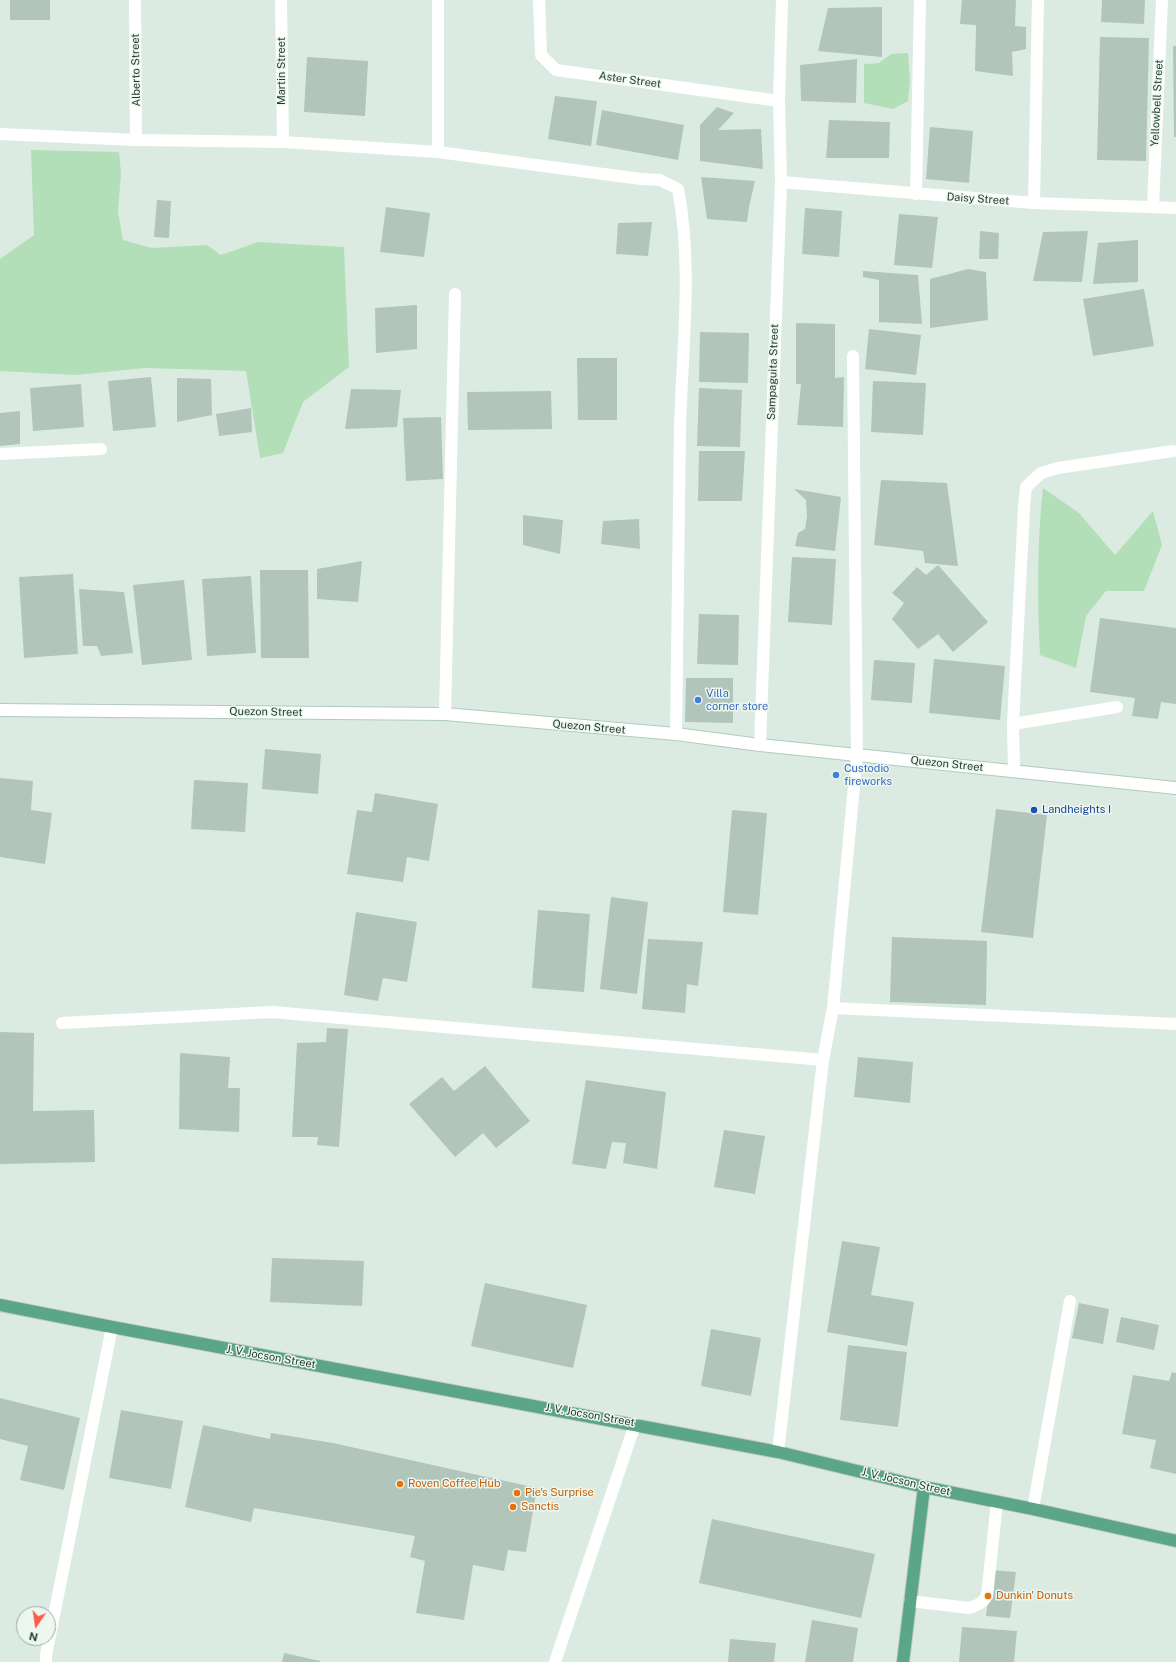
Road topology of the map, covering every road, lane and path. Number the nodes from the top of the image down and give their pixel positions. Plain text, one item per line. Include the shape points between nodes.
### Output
1 (135, 0) edge
2 (281, 0) edge
3 (438, 0) edge
4 (539, 0) edge
5 (782, 0) edge
6 (920, 0) edge
7 (1038, 0) edge
8 (1162, 0) edge
9 (779, 101) junction
10 (0, 134) edge
11 (136, 140) junction
12 (282, 142) junction
13 (438, 152) junction
14 (781, 182) junction
15 (916, 194) junction
16 (1034, 203) junction
17 (1153, 207) junction
18 (1176, 208) edge
19 (455, 294) dead end
20 (853, 356) dead end
21 (101, 448) dead end
22 (1173, 451) dead end
23 (0, 454) edge
24 (1117, 707) dead end
25 (0, 710) edge
26 (445, 714) junction
27 (1013, 724) junction
28 (676, 734) junction
29 (760, 745) junction
30 (857, 755) junction
31 (1014, 771) junction
32 (1176, 788) edge
33 (833, 1008) junction
34 (62, 1023) dead end
35 (1176, 1024) edge
36 (824, 1060) junction
37 (1070, 1301) dead end
38 (0, 1305) edge
39 (112, 1327) junction
40 (635, 1424) junction
41 (778, 1452) junction
42 (924, 1487) junction
43 (997, 1502) junction
44 (1033, 1509) junction
45 (1176, 1541) edge
46 (910, 1601) junction
47 (46, 1662) edge
48 (555, 1662) edge
49 (903, 1662) edge

1 - 11 street, Alberto Street
2 - 12 street, Martin Street
3 - 13 street
4 - 9 street, Aster Street via 541,55 556,70
5 - 9 street, Sampaguita Street
6 - 15 street
7 - 16 street
8 - 17 street, Yellowbell Street
9 - 14 street, Sampaguita Street
10 - 11 street
11 - 12 street
12 - 13 street
13 - 28 street via 660,180 678,189 686,252 680,429
14 - 15 street, Daisy Street
14 - 29 street, Sampaguita Street
15 - 16 street, Daisy Street
16 - 17 street, Daisy Street
17 - 18 street, Daisy Street
19 - 26 street
20 - 30 street
21 - 23 street
22 - 27 street via 1058,468 1041,473 1026,487
24 - 27 street
25 - 26 street, Quezon Street
26 - 28 street, Quezon Street
27 - 31 street
28 - 29 street, Quezon Street
29 - 30 street, Quezon Street
30 - 31 street, Quezon Street
30 - 33 street
31 - 32 street, Quezon Street
33 - 35 street
33 - 36 street
34 - 36 street via 272,1012
36 - 41 street
37 - 44 street
38 - 39 main road, J. V. Jocson Street
39 - 40 main road, J. V. Jocson Street
39 - 47 street
40 - 41 main road, J. V. Jocson Street
40 - 48 street
41 - 42 main road, J. V. Jocson Street
42 - 43 main road, J. V. Jocson Street
42 - 46 main road
43 - 44 main road, J. V. Jocson Street
43 - 46 street via 987,1596 984,1602 969,1608
44 - 45 main road, J. V. Jocson Street
46 - 49 main road

